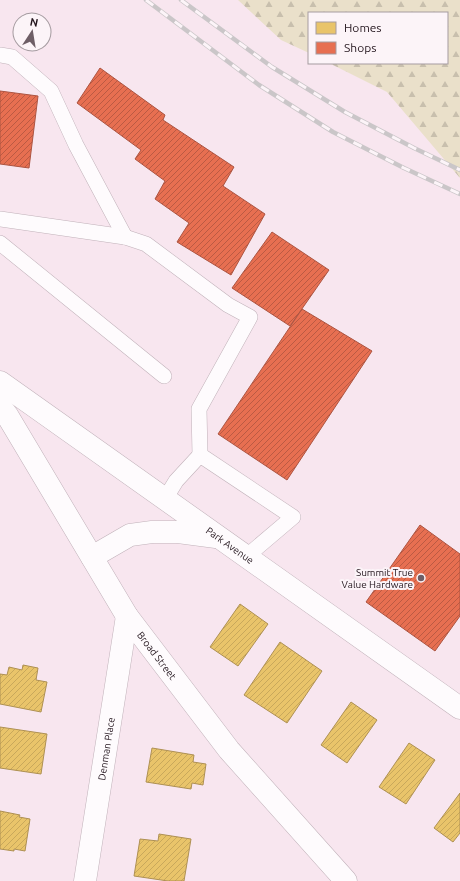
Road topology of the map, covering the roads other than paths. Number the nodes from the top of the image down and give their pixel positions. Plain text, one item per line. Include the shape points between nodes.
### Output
1 (0, 55) edge
2 (0, 219) edge
3 (125, 237) junction
4 (0, 244) edge
5 (164, 376) dead end
6 (0, 382) edge
7 (0, 406) edge
8 (200, 455) junction
9 (165, 499) junction
10 (220, 538) junction
11 (247, 556) junction
12 (92, 557) junction
13 (127, 616) junction
14 (460, 708) edge
15 (85, 881) edge
16 (346, 881) edge

1 - 3 lane via 12,57 51,92
2 - 3 lane
3 - 8 lane via 146,244 228,305 250,317 199,408
4 - 5 lane
6 - 9 street, Park Avenue
7 - 12 street, Broad Street
8 - 9 lane via 176,481
8 - 11 lane via 293,517
9 - 10 street, Park Avenue
10 - 11 street, Park Avenue
10 - 12 street via 178,532 130,535
11 - 14 street, Park Avenue
12 - 13 street, Broad Street
13 - 15 street, Denman Place
13 - 16 street, Broad Street via 230,750

